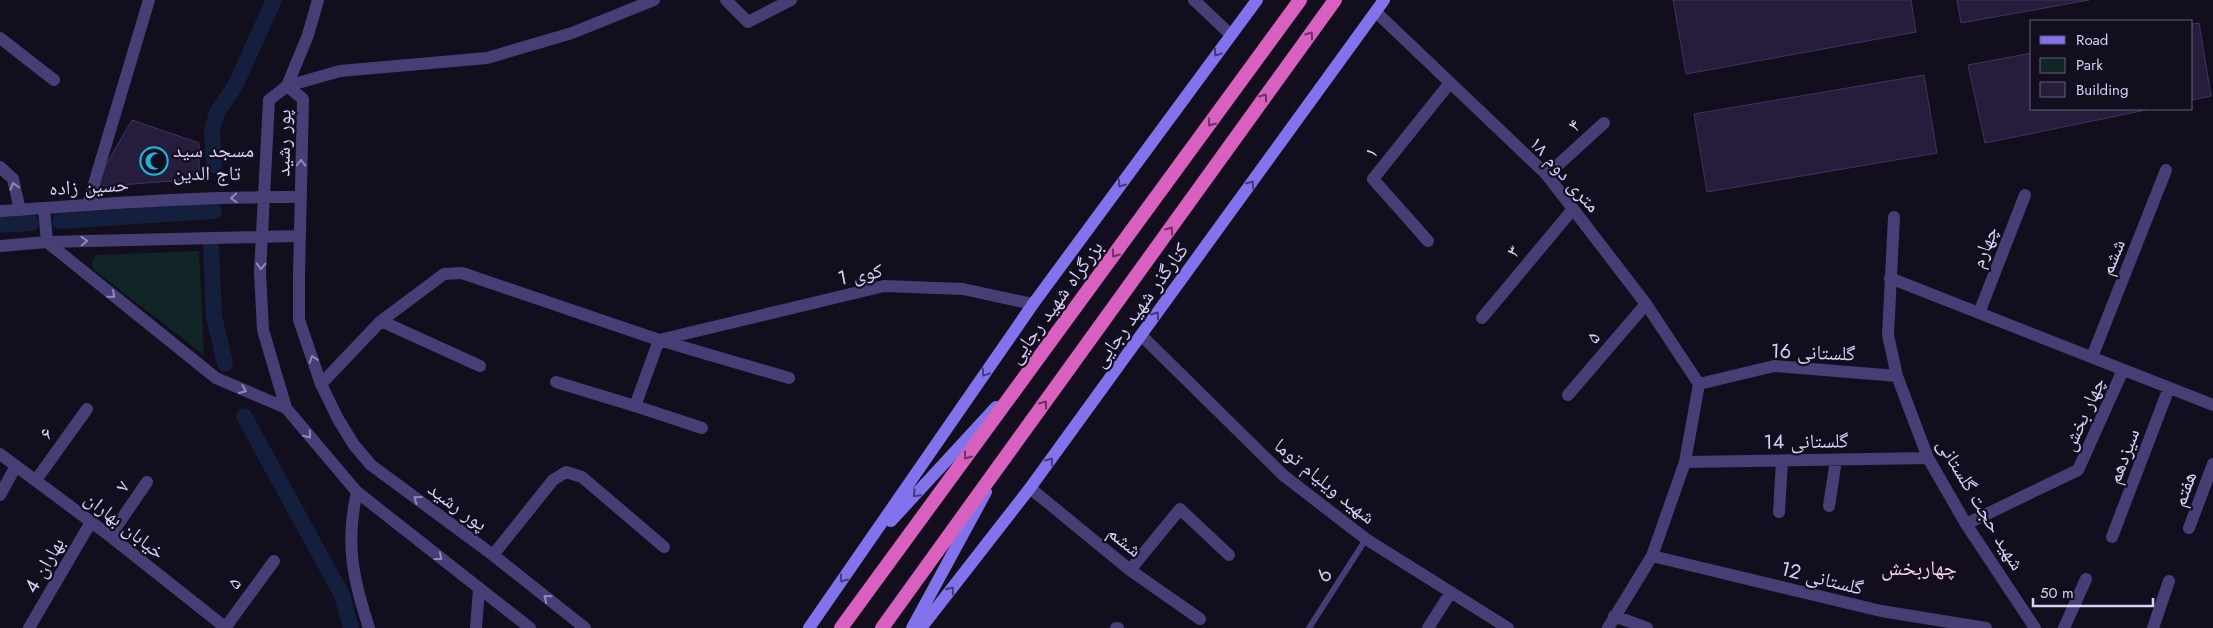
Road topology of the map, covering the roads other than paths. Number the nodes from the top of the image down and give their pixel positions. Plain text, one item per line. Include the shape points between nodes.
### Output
1 (149, 0) edge
2 (318, 0) edge
3 (654, 0) edge
4 (726, 0) edge
5 (791, 0) edge
6 (1194, 0) edge
7 (1256, 0) edge
8 (1300, 0) edge
9 (1335, 0) edge
10 (1384, 0) edge
11 (1376, 12) junction
12 (1231, 35) junction
13 (0, 38) edge
14 (54, 80) dead end
15 (1449, 84) junction
16 (287, 86) junction
17 (1604, 123) dead end
18 (0, 168) edge
19 (2166, 170) dead end
20 (1547, 175) junction
21 (2025, 195) dead end
22 (263, 197) junction
23 (301, 197) junction
24 (88, 204) junction
25 (44, 208) junction
26 (1573, 209) junction
27 (20, 210) junction
28 (0, 211) edge
29 (1894, 217) dead end
30 (262, 236) junction
31 (300, 236) junction
32 (1428, 241) dead end
33 (47, 242) junction
34 (0, 246) edge
35 (1890, 278) junction
36 (1033, 304) junction
37 (1646, 304) junction
38 (1979, 313) junction
39 (1482, 318) dead end
40 (381, 322) junction
41 (1141, 335) junction
42 (659, 340) junction
43 (2092, 358) junction
44 (480, 366) dead end
45 (1032, 368) junction
46 (2123, 370) junction
47 (1897, 376) junction
48 (789, 378) dead end
49 (556, 382) dead end
50 (322, 384) junction
51 (1699, 384) junction
52 (2169, 388) junction
53 (1568, 394) dead end
54 (2213, 405) edge
55 (635, 406) junction
56 (286, 408) junction
57 (87, 409) dead end
58 (702, 428) dead end
59 (0, 454) edge
60 (1928, 458) junction
61 (1782, 460) junction
62 (1836, 460) junction
63 (1685, 462) junction
64 (2213, 464) edge
65 (16, 466) junction
66 (998, 469) junction
67 (36, 480) junction
68 (147, 482) dead end
69 (1030, 488) junction
70 (356, 492) junction
71 (0, 495) edge
72 (1829, 506) dead end
73 (1779, 512) dead end
74 (91, 522) junction
75 (1966, 524) junction
76 (2189, 528) dead end
77 (110, 536) junction
78 (2112, 537) dead end
79 (1366, 539) junction
80 (664, 547) dead end
81 (862, 553) junction
82 (493, 555) junction
83 (1229, 555) dead end
84 (1652, 556) junction
85 (274, 561) dead end
86 (1130, 570) junction
87 (2086, 579) dead end
88 (2170, 580) dead end
89 (479, 589) junction
90 (1451, 592) junction
91 (1614, 616) junction
92 (1200, 619) dead end
93 (29, 628) edge
94 (225, 628) edge
95 (369, 628) edge
96 (476, 628) edge
97 (530, 628) edge
98 (585, 628) edge
99 (809, 628) edge
100 (841, 628) edge
101 (882, 628) edge
102 (912, 628) edge
103 (921, 628) edge
104 (1309, 628) edge
105 (1428, 628) edge
106 (1508, 628) edge
107 (1608, 628) edge
108 (1647, 628) edge
109 (1986, 628) edge
110 (2035, 628) edge
111 (2064, 628) edge
112 (2153, 628) edge

1 - 24 street
2 - 16 street
3 - 16 street via 572,33 487,58 340,72
4 - 5 street via 748,22
6 - 12 street
7 - 12 main road
8 -> 45 highway, بزرگراه شهید رجایی
66 -> 9 highway
10 - 11 main road, کنارگذر شهید رجایی
11 - 15 street, ۱۸ متری دوم
41 -> 11 main road, کنارگذر شهید رجایی
12 -> 36 main road
13 - 14 street
15 - 20 street, ۱۸ متری دوم
15 - 32 street, ۱ via 1374,179
16 - 22 street, پور رشید via 269,100
23 -> 16 street, پور رشید via 303,99
17 - 20 street, ۴
27 -> 18 street via 13,179
19 - 43 street, ششم
20 - 26 street, ۱۸ متری دوم
21 - 38 street, چهارم
22 - 23 street, حسین زاده
22 -> 24 street, حسین زاده
22 - 30 street, پور رشید
23 - 31 street, پور رشید
24 - 25 street, حسین زاده
25 - 27 street, حسین زاده
25 - 33 street
26 - 37 street, ۱۸ متری دوم
26 - 39 street, ۳
27 - 28 street, حسین زاده
29 - 35 street, شهید حجت گلستانی
30 - 31 street
33 -> 30 street
30 -> 56 street, پور رشید via 263,330
50 -> 31 street, پور رشید via 300,320
33 - 34 street
33 -> 56 street via 216,378
35 - 38 street
35 - 47 street, شهید حجت گلستانی via 1888,335
36 - 42 street, کوی 1 via 962,289 884,286
36 -> 81 main road
37 - 51 street, ۱۸ متری دوم
37 - 53 street, ۵
38 - 43 street
40 - 42 street via 444,274 462,273
40 - 44 street
40 - 50 street
69 -> 41 main road, کنارگذر شهید رجایی
41 - 79 street, شهید ویلیام توما via 1283,475
42 - 48 street
42 - 55 street
43 - 46 street
45 -> 81 main road
45 -> 100 highway, بزرگراه شهید رجایی
46 - 52 street
46 - 75 street, چهار بخش via 2078,470
47 - 51 street, گلستانی 16 via 1774,366
47 - 60 street, شهید حجت گلستانی
49 - 55 street
82 -> 50 street, پور رشید via 371,465 338,419
51 - 63 street
52 - 54 street
52 - 78 street, سیزدهم
55 - 58 street
56 -> 70 street, پور رشید
57 - 67 street, ۶
59 - 65 street, خیابان بهاران
60 - 62 street, گلستانی 14
60 - 75 street, شهید حجت گلستانی
61 - 62 street, گلستانی 14
61 - 63 street, گلستانی 14
61 - 73 street
62 - 72 street
63 - 84 street
64 - 76 street, هفتم
65 - 67 street, خیابان بهاران
65 - 71 street
66 - 101 highway
66 - 102 main road
67 - 74 street, خیابان بهاران
68 - 77 street, ۷
69 - 86 street, ششم
103 -> 69 main road, کنارگذر شهید رجایی
70 -> 89 street, پور رشید
70 - 95 street via 350,541 355,586
74 - 77 street, خیابان بهاران
74 - 93 street, بهاران 4
75 - 110 street, شهید حجت گلستانی
77 - 94 street, خیابان بهاران
79 - 90 street, شهید ویلیام توما
79 - 104 lane, 6
80 - 82 street via 582,477 566,472 553,480
81 -> 99 main road
98 -> 82 street, پور رشید
83 - 86 street via 1180,509
84 - 91 street
84 - 109 street, گلستانی 12 via 1881,611
85 - 94 street, ۵
86 - 92 street, ششم
87 - 111 street
88 - 112 street
89 - 96 street
89 - 97 street, پور رشید
90 - 105 street
90 - 106 street, شهید ویلیام توما
91 - 107 street
91 - 108 street

